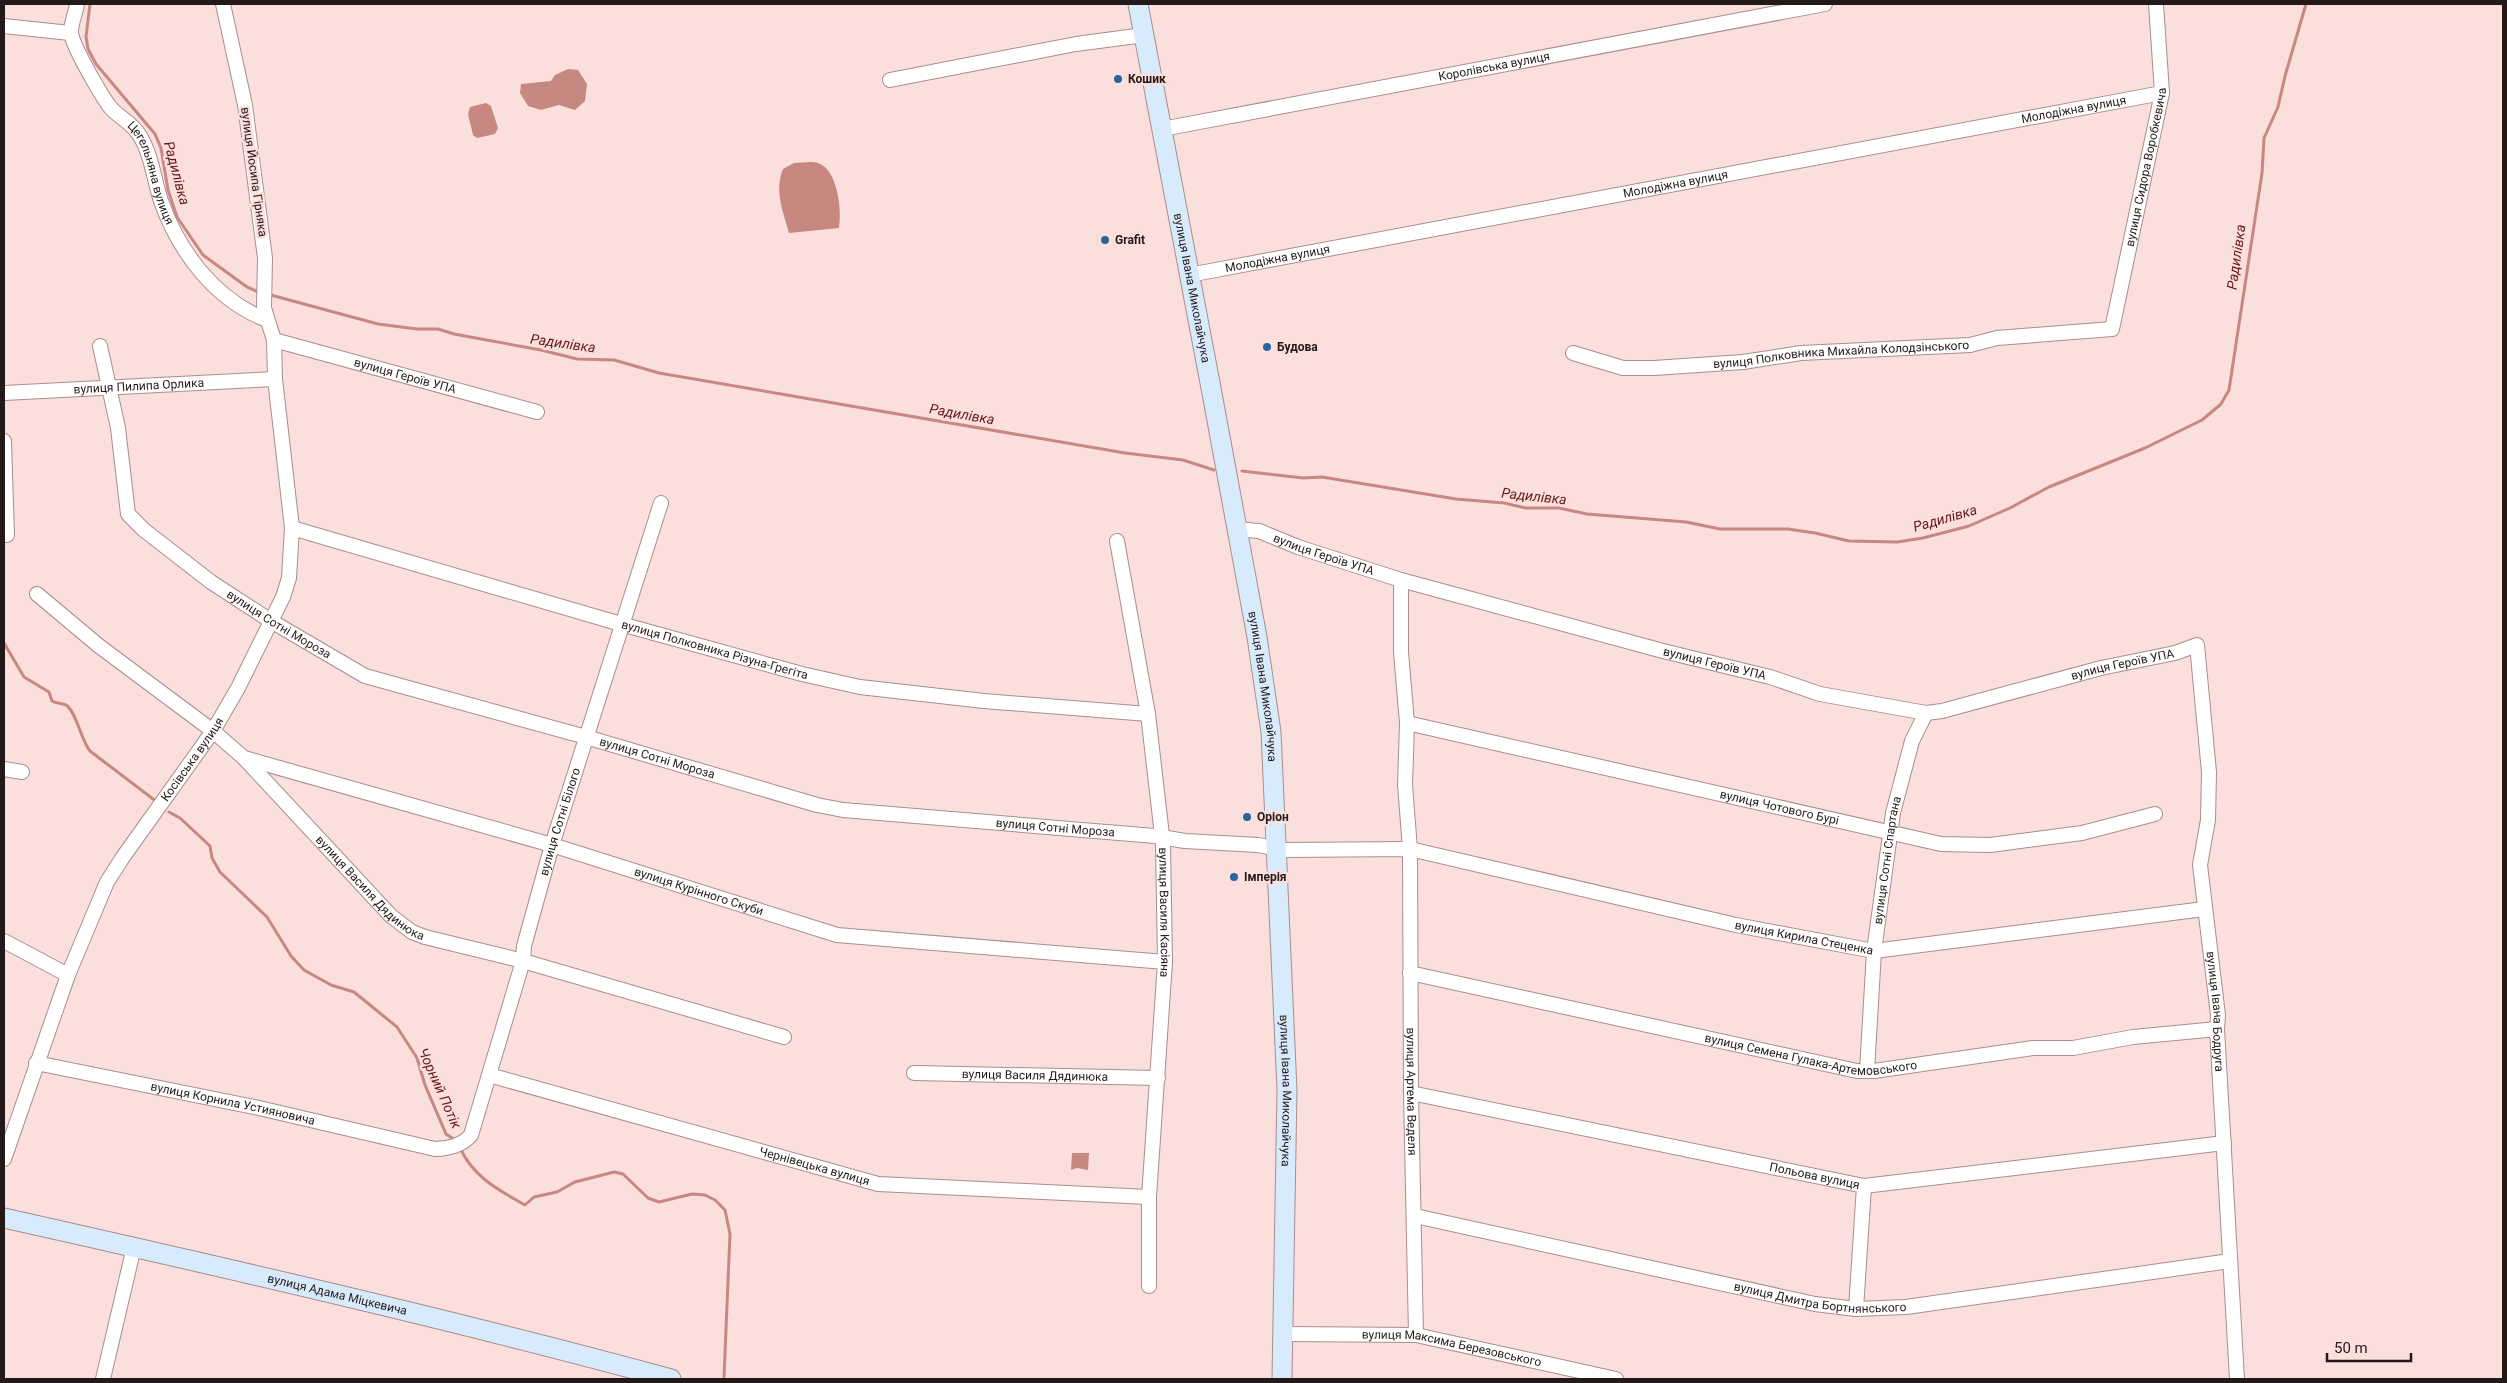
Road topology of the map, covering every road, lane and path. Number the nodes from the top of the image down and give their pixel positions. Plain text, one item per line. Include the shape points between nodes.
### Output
1 (77, 4) edge
2 (223, 4) edge
3 (1138, 4) edge
4 (1825, 4) edge
5 (2156, 4) edge
6 (4, 26) edge
7 (70, 33) junction
8 (1144, 35) junction
9 (890, 80) dead end
10 (2162, 93) junction
11 (1162, 129) junction
12 (1189, 275) junction
13 (267, 320) junction
14 (2112, 329) joint
15 (274, 340) junction
16 (100, 346) dead end
17 (1573, 353) dead end
18 (275, 379) junction
19 (110, 388) junction
20 (4, 393) edge
21 (536, 412) dead end
22 (4, 441) edge
23 (661, 503) dead end
24 (292, 528) junction
25 (1236, 529) junction
26 (7, 535) dead end
27 (1117, 541) dead end
28 (1401, 580) junction
29 (37, 594) dead end
30 (271, 621) junction
31 (621, 624) junction
32 (2197, 645) joint
33 (1926, 713) junction
34 (1148, 714) junction
35 (1407, 723) junction
36 (213, 731) junction
37 (586, 737) junction
38 (244, 758) junction
39 (4, 768) edge
40 (22, 772) dead end
41 (2155, 814) dead end
42 (1892, 834) junction
43 (1163, 837) junction
44 (552, 845) junction
45 (1278, 849) junction
46 (1410, 849) junction
47 (2204, 909) junction
48 (4, 941) edge
49 (1874, 951) junction
50 (523, 961) junction
51 (1165, 962) junction
52 (1410, 973) junction
53 (68, 975) junction
54 (2217, 1029) junction
55 (784, 1037) dead end
56 (36, 1063) junction
57 (1867, 1071) junction
58 (914, 1073) dead end
59 (489, 1075) junction
60 (1158, 1078) junction
61 (1411, 1093) junction
62 (2224, 1143) junction
63 (459, 1144) joint
64 (4, 1159) edge
65 (1864, 1186) junction
66 (1149, 1197) junction
67 (1415, 1216) junction
68 (4, 1218) edge
69 (134, 1247) junction
70 (2230, 1261) junction
71 (1148, 1286) dead end
72 (1856, 1309) junction
73 (1284, 1334) junction
74 (1416, 1336) junction
75 (103, 1379) edge
76 (671, 1379) edge
77 (1282, 1379) edge
78 (1616, 1379) edge
79 (2237, 1379) edge

1 - 7 street
2 - 13 street, вулиця Йосипа Гірняка via 249,132 265,258
3 - 8 street, вулиця Івана Миколайчука
4 - 11 street, Королівська вулиця
5 - 10 street, вулиця Сидора Воробкевича
6 - 7 street
7 - 13 street, Цегельняна вулиця via 111,109 130,122 141,137 172,229 187,255 203,275 233,301
8 - 9 street via 1076,44
8 - 11 street, вулиця Івана Миколайчука
10 - 12 street, Молодіжна вулиця
10 - 14 street, вулиця Сидора Воробкевича
11 - 12 street, вулиця Івана Миколайчука
12 - 25 street, вулиця Івана Миколайчука
13 - 15 street, вулиця Йосипа Гірняка
14 - 17 street, вулиця Полковника Михайла Колодзінського via 1996,338 1970,344 1801,353 1743,362 1654,368 1623,368
15 - 18 street, Косівська вулиця
15 - 21 street, вулиця Героїв УПА
16 - 19 street, вулиця Сотні Мороза
18 - 19 street, вулиця Пилипа Орлика
18 - 24 street, Косівська вулиця
19 - 20 street, вулиця Пилипа Орлика
19 - 30 street, вулиця Сотні Мороза via 128,514 204,576
22 - 26 street
23 - 31 street, вулиця Сотні Білого
24 - 30 street, Косівська вулиця via 292,562 287,588
24 - 31 street, вулиця Полковника Різуна-Грегіта
25 - 28 street, вулиця Героїв УПА via 1259,532
25 - 45 street, вулиця Івана Миколайчука via 1271,732
27 - 34 street, вулиця Василя Касіяна
28 - 33 street, вулиця Героїв УПА via 1770,677 1820,694
28 - 35 street, вулиця Артема Веделя via 1400,652
29 - 36 street, вулиця Василя Дядинюка via 99,646
30 - 36 street, Косівська вулиця
30 - 37 street, вулиця Сотні Мороза via 365,676
31 - 34 street, вулиця Полковника Різуна-Грегіта via 860,687
31 - 37 street, вулиця Сотні Білого
32 - 33 street, вулиця Героїв УПА via 1942,712
32 - 47 street, вулиця Івана Бодруга via 2209,772 2208,820 2200,859
33 - 42 street, вулиця Сотні Спартана via 1907,757 1893,813
34 - 43 street, вулиця Василя Касіяна
35 - 42 street, вулиця Чотового Бурі
35 - 46 street, вулиця Артема Веделя via 1405,784
36 - 38 street, вулиця Василя Дядинюка
36 - 53 street, Косівська вулиця via 114,871
37 - 43 street, вулиця Сотні Мороза via 830,808
37 - 44 street, вулиця Сотні Білого
38 - 44 street, вулиця Курінного Скуби
38 - 50 street, вулиця Василя Дядинюка via 398,923 424,937
39 - 40 street
41 - 42 street, вулиця Чотового Бурі via 2082,833 1990,845 1941,844
42 - 49 street, вулиця Сотні Спартана
43 - 45 street, вулиця Сотні Мороза
43 - 51 street, вулиця Василя Касіяна
44 - 50 street, вулиця Сотні Білого via 524,946
44 - 51 street, вулиця Курінного Скуби via 837,935
45 - 46 street, вулиця Сотні Мороза
45 - 73 street, вулиця Івана Миколайчука via 1287,1090
46 - 49 street, вулиця Кирила Стеценка via 1736,925
46 - 52 street, вулиця Артема Веделя
47 - 49 street, вулиця Кирила Стеценка
47 - 54 street, вулиця Івана Бодруга via 2217,1005
48 - 53 street
49 - 57 street, вулиця Сотні Спартана
50 - 55 street, вулиця Василя Дядинюка
50 - 59 street, вулиця Сотні Білого
51 - 60 street, вулиця Василя Касіяна
52 - 57 street, вулиця Семена Гулака-Артемовського via 1840,1068
52 - 61 street, вулиця Артема Веделя
53 - 56 street, Косівська вулиця
54 - 57 street, вулиця Семена Гулака-Артемовського via 2133,1037 2073,1048 2033,1048
54 - 62 street, вулиця Івана Бодруга
56 - 63 street, вулиця Корнила Устияновича via 259,1108 431,1148 442,1149
56 - 64 street, Косівська вулиця
58 - 60 street, вулиця Василя Дядинюка
59 - 63 street, вулиця Сотні Білого via 471,1135
59 - 66 street, Чернівецька вулиця via 878,1184
60 - 66 street, вулиця Василя Касіяна
61 - 65 street, Польова вулиця
61 - 67 street, вулиця Артема Веделя
62 - 65 street, Польова вулиця
62 - 70 street, вулиця Івана Бодруга
65 - 72 street
66 - 71 street, вулиця Василя Касіяна
67 - 72 street, вулиця Дмитра Бортнянського via 1815,1304
67 - 74 street, вулиця Артема Веделя
68 - 69 street, вулиця Адама Міцкевича
69 - 75 street
69 - 76 street, вулиця Адама Міцкевича via 547,1345
70 - 72 street, вулиця Дмитра Бортнянського via 1906,1307
70 - 79 street, вулиця Івана Бодруга
73 - 74 street, вулиця Максима Березовського
73 - 77 street, вулиця Івана Миколайчука
74 - 78 street, вулиця Максима Березовського

